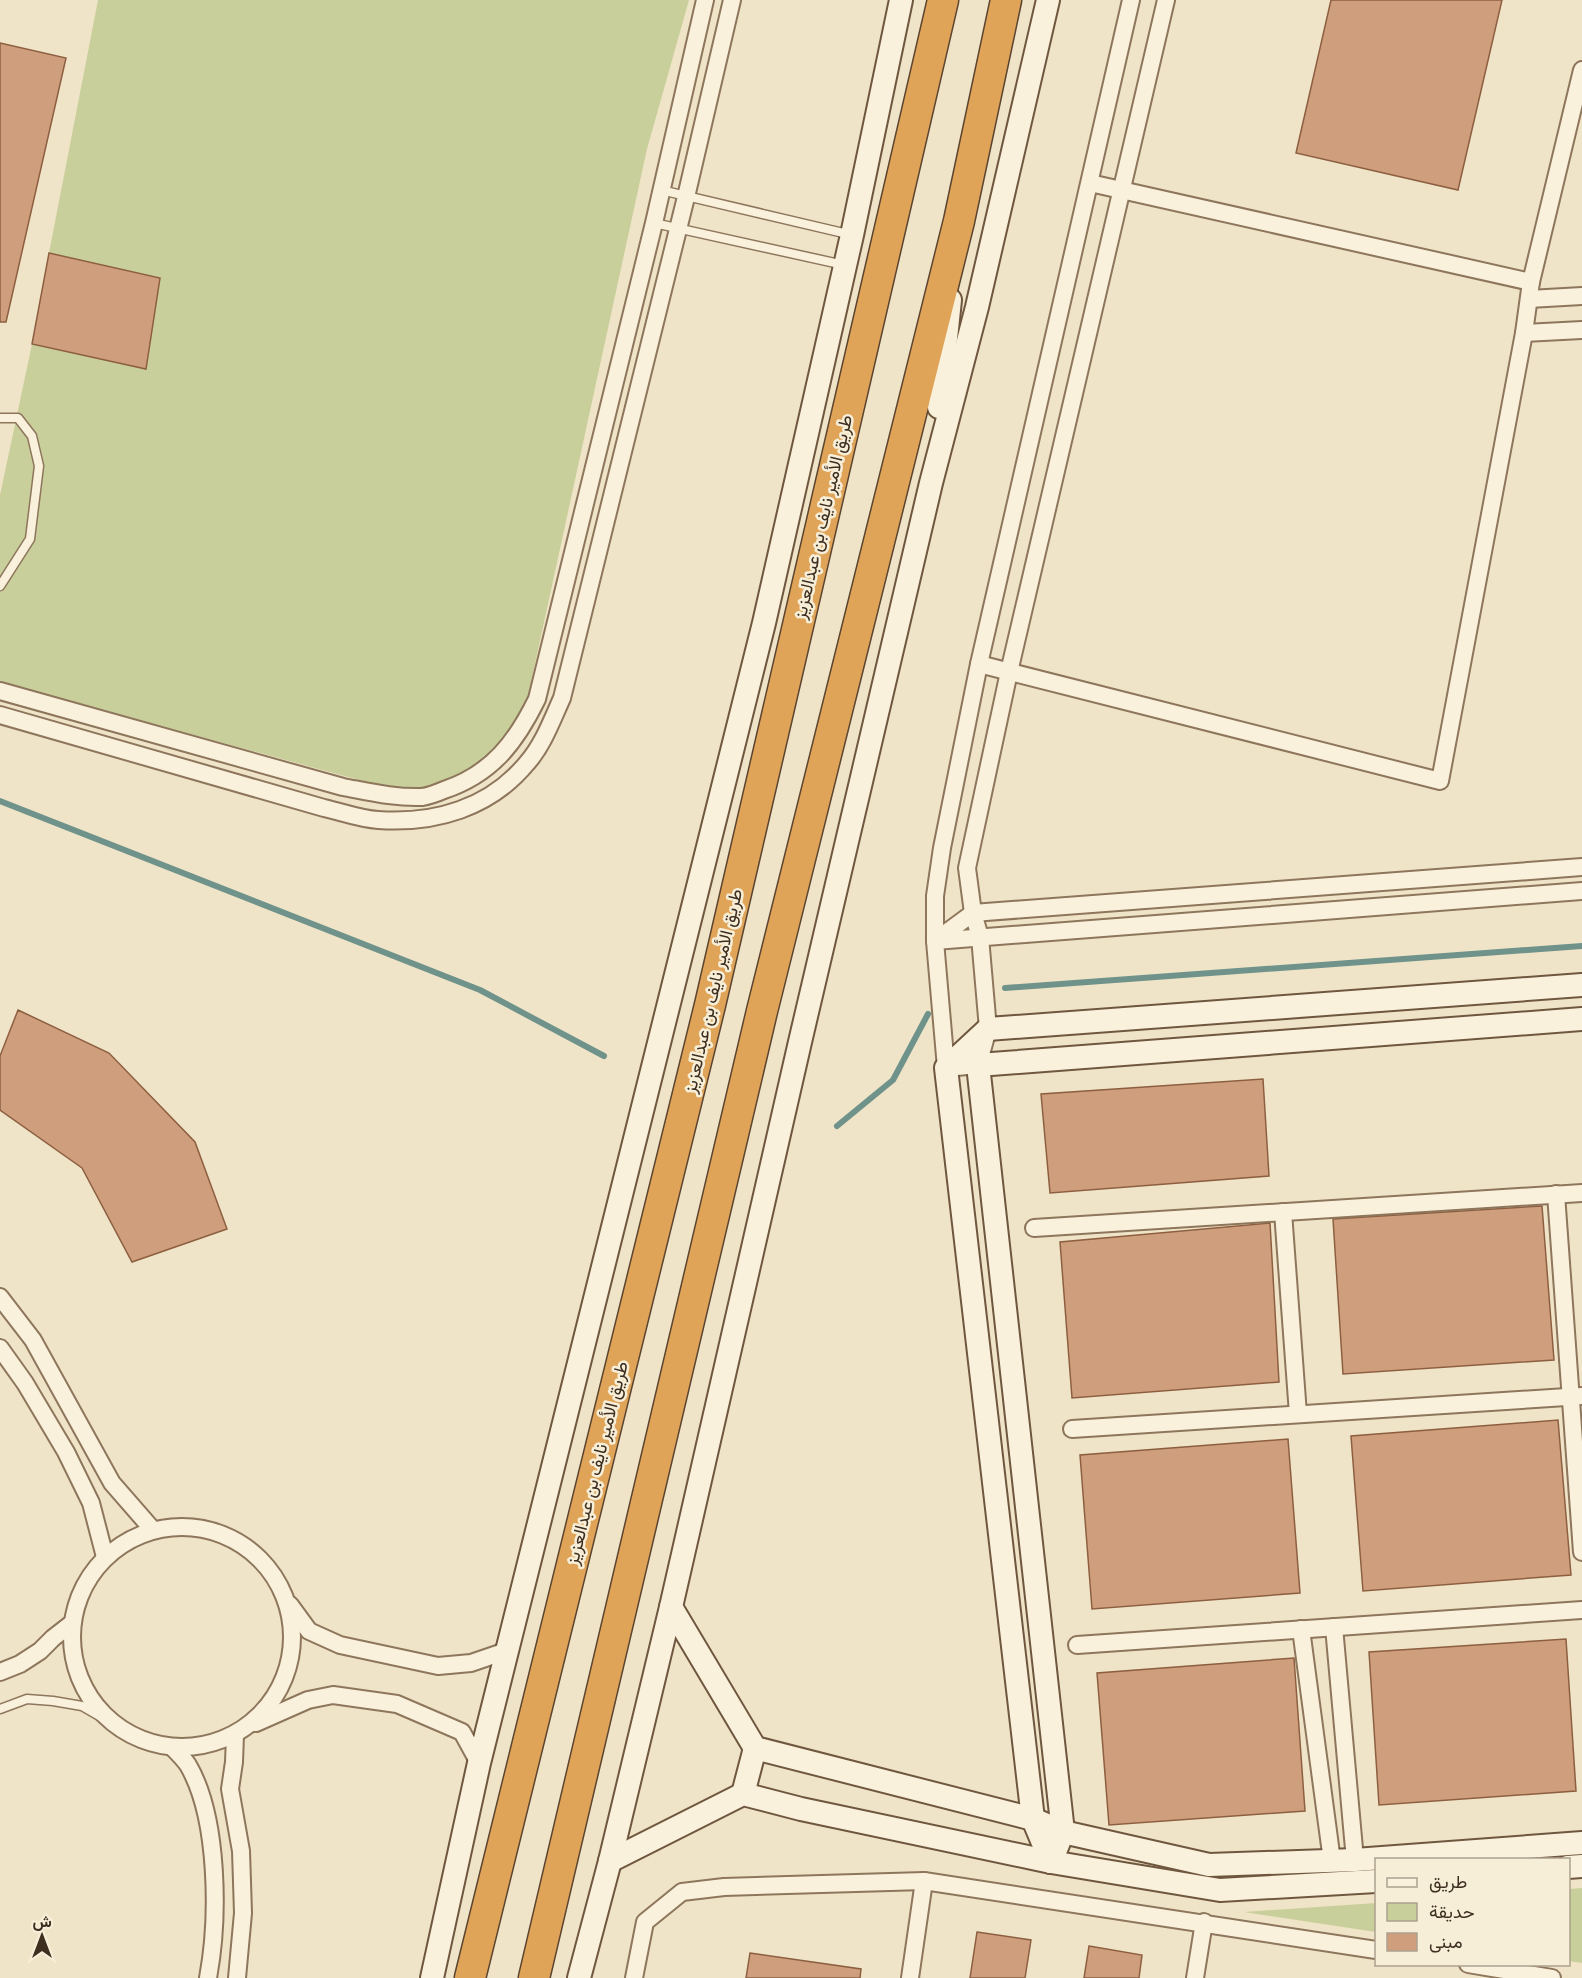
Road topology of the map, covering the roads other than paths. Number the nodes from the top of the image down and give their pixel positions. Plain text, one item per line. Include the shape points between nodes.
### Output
1 (705, 0) edge
2 (732, 0) edge
3 (901, 0) edge
4 (943, 0) edge
5 (1006, 0) edge
6 (1048, 0) edge
7 (1131, 0) edge
8 (1166, 0) edge
9 (1582, 70) edge
10 (1090, 183) junction
11 (1122, 189) junction
12 (661, 190) junction
13 (686, 197) junction
14 (959, 221) junction
15 (654, 223) junction
16 (678, 228) junction
17 (852, 235) junction
18 (845, 265) junction
19 (1531, 282) junction
20 (1582, 296) edge
21 (1529, 299) junction
22 (1582, 330) edge
23 (1524, 333) junction
24 (0, 418) edge
25 (931, 483) junction
26 (0, 586) edge
27 (979, 664) junction
28 (1009, 672) junction
29 (0, 691) edge
30 (0, 715) edge
31 (1582, 867) edge
32 (1582, 891) edge
33 (973, 913) junction
34 (980, 937) junction
35 (935, 941) junction
36 (1582, 985) edge
37 (1582, 1019) edge
38 (988, 1029) junction
39 (978, 1065) junction
40 (946, 1068) junction
41 (1582, 1193) edge
42 (1556, 1194) junction
43 (1283, 1212) junction
44 (1034, 1228) dead end
45 (0, 1297) edge
46 (0, 1348) edge
47 (1577, 1397) edge
48 (1298, 1414) junction
49 (1072, 1429) dead end
50 (153, 1530) junction
51 (1582, 1552) edge
52 (105, 1557) junction
53 (288, 1603) junction
54 (671, 1607) junction
55 (1582, 1610) edge
56 (71, 1624) junction
57 (1334, 1627) junction
58 (1301, 1629) junction
59 (1077, 1645) dead end
60 (509, 1650) junction
61 (0, 1672) edge
62 (0, 1709) edge
63 (115, 1725) junction
64 (249, 1725) junction
65 (235, 1735) junction
66 (173, 1748) junction
67 (755, 1749) junction
68 (479, 1763) junction
69 (743, 1794) junction
70 (1033, 1819) junction
71 (1064, 1832) junction
72 (1582, 1843) edge
73 (1382, 1858) edge
74 (1375, 1859) edge
75 (1355, 1860) junction
76 (610, 1861) junction
77 (1332, 1861) junction
78 (1051, 1862) junction
79 (924, 1881) junction
80 (1375, 1881) edge
81 (1204, 1922) junction
82 (1375, 1950) edge
83 (1472, 1969) edge
84 (208, 1978) edge
85 (237, 1978) edge
86 (432, 1978) edge
87 (470, 1978) edge
88 (534, 1978) edge
89 (579, 1978) edge
90 (634, 1978) edge
91 (910, 1978) edge
92 (1195, 1978) edge
93 (1552, 1978) edge

1 - 12 street
2 - 13 street
3 - 17 main road
4 - 87 highway, طريق الأمير نايف بن عبدالعزيز via 710,1005
5 - 14 highway
6 - 25 main road
7 - 10 street
8 - 11 street
9 - 19 street
10 - 11 street
10 - 27 street
11 - 19 street
11 - 28 street
12 - 13 lane
12 - 15 street
13 - 16 street
13 - 17 lane
14 - 25 main road
14 - 88 highway via 762,1011
15 - 16 lane
15 - 29 street via 537,699 516,737 498,758 465,783 425,797 391,796 344,787
16 - 18 lane
16 - 30 street via 562,698 528,763 495,795 424,820 377,820
17 - 18 main road
18 - 60 main road via 764,623
19 - 21 street
20 - 21 street
21 - 23 street
22 - 23 street
23 - 28 street via 1440,781
24 - 26 lane via 18,418 32,436 39,466 30,539
25 - 54 main road
27 - 28 street
27 - 35 street via 942,848 935,896
28 - 33 street via 967,868
31 - 33 street
32 - 34 street
33 - 34 street
33 - 35 street
34 - 35 street
34 - 38 street
35 - 40 street
36 - 38 main road
37 - 39 main road
38 - 39 street
38 - 40 main road
39 - 40 street
39 - 71 main road
40 - 70 main road
41 - 42 street
42 - 43 street
42 - 47 street
43 - 44 street
43 - 48 street
45 - 50 street via 33,1340 112,1483
46 - 52 street via 71,1462 91,1503
47 - 48 street
47 - 51 street
48 - 49 street
50 - 52 street via 127,1540
50 - 53 street via 186,1526 219,1532 248,1547 271,1570
52 - 56 street via 82,1587
53 - 60 street via 309,1631 333,1641 438,1666 471,1663
53 - 64 street via 294,1634 289,1669 274,1700
54 - 67 main road
54 - 76 main road
55 - 57 street
56 - 61 street via 40,1651
56 - 63 street via 74,1662 88,1698
57 - 58 street
57 - 75 street
58 - 59 street
58 - 77 street
60 - 68 main road
62 - 63 lane via 27,1699 53,1701 82,1706
63 - 66 street via 142,1741
64 - 65 street
64 - 68 street via 308,1700 333,1695 397,1704 462,1732
65 - 66 street via 205,1746
65 - 85 street via 230,1789 241,1851 243,1913
66 - 84 street via 188,1766 209,1833 213,1924
67 - 69 main road
67 - 70 main road
68 - 86 main road
69 - 76 main road
69 - 78 main road
70 - 71 main road
70 - 78 main road
71 - 77 main road via 1209,1865
71 - 78 main road
72 - 73 main road
74 - 75 main road
75 - 77 main road
76 - 89 main road
78 - 80 main road via 1220,1890
79 - 81 street
79 - 90 street via 724,1887 682,1892 645,1922
79 - 91 street
81 - 82 street
81 - 92 street
83 - 93 street

